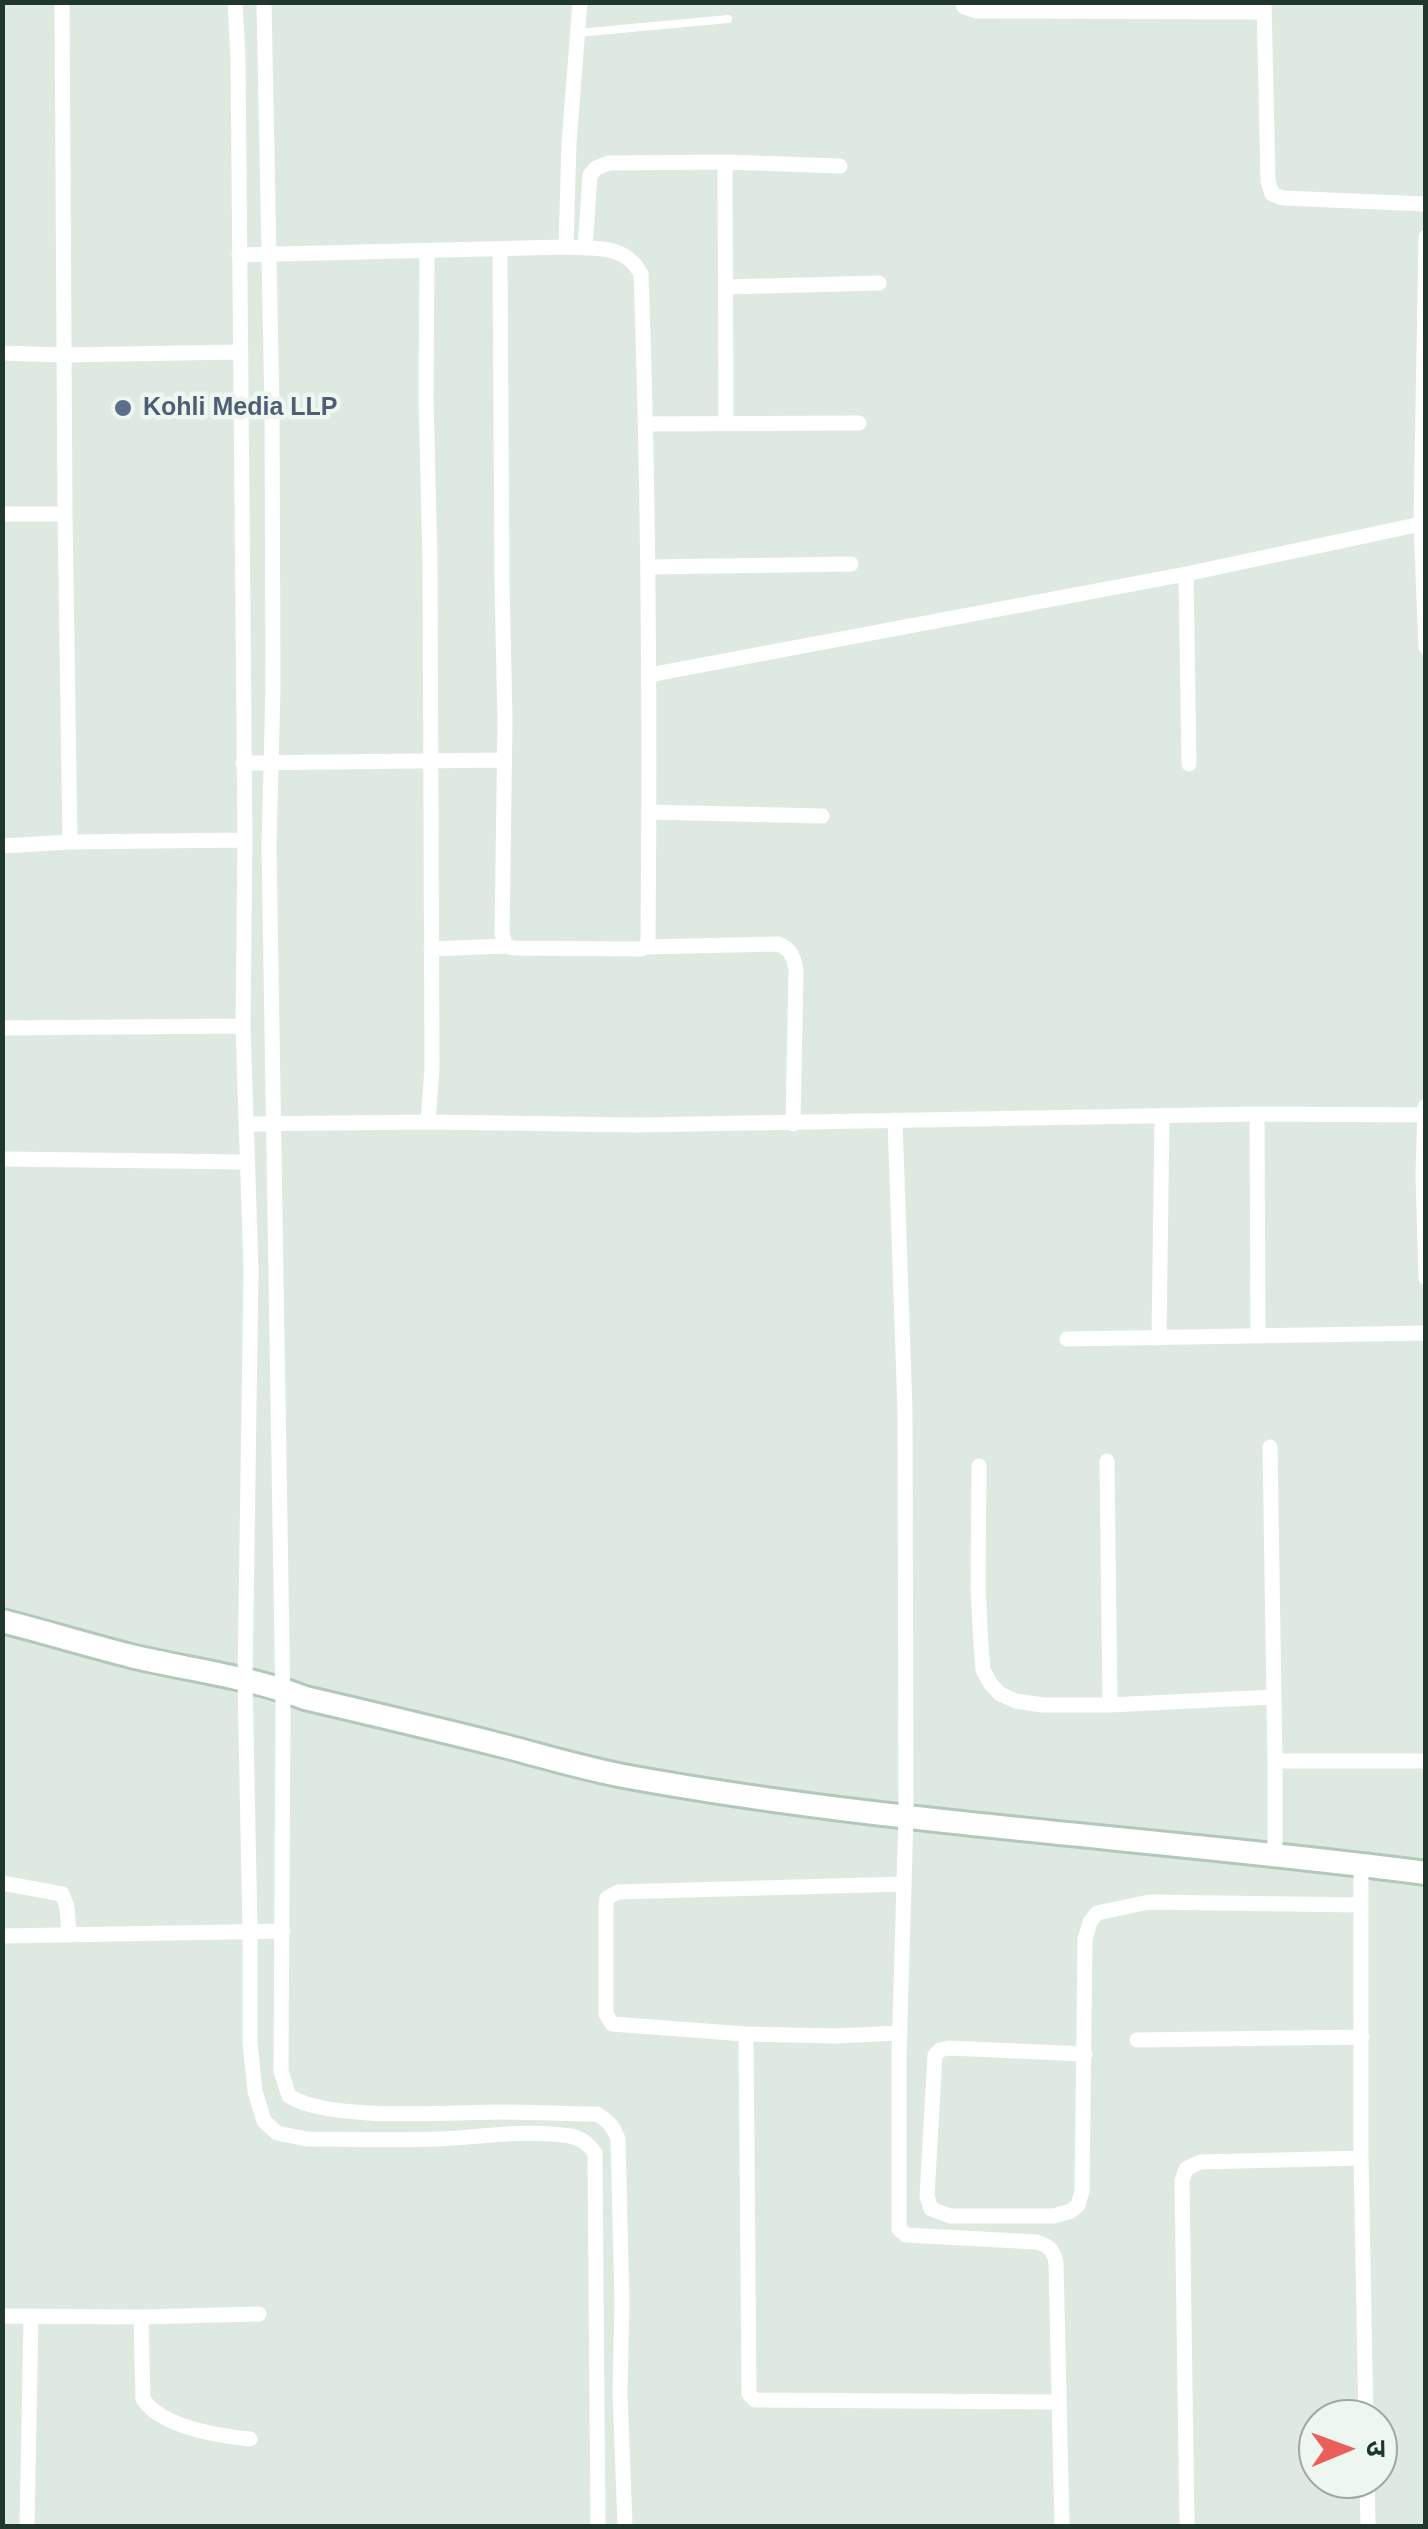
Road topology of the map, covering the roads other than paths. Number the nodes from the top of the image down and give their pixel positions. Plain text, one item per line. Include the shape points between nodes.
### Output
1 (62, 2) edge
2 (235, 2) edge
3 (264, 2) edge
4 (580, 2) edge
5 (962, 2) edge
6 (1264, 7) edge
7 (728, 19) dead end
8 (578, 33) junction
9 (724, 162) junction
10 (840, 166) dead end
11 (1426, 204) edge
12 (1426, 237) edge
13 (566, 247) junction
14 (585, 248) junction
15 (500, 250) junction
16 (427, 252) junction
17 (239, 255) junction
18 (268, 256) junction
19 (880, 283) dead end
20 (726, 287) junction
21 (1425, 311) edge
22 (240, 352) junction
23 (2, 353) edge
24 (64, 355) junction
25 (859, 423) dead end
26 (646, 424) junction
27 (726, 424) junction
28 (2, 514) edge
29 (65, 514) junction
30 (1421, 524) junction
31 (851, 564) dead end
32 (648, 567) junction
33 (1186, 574) junction
34 (1425, 580) edge
35 (1426, 646) edge
36 (649, 675) junction
37 (504, 760) junction
38 (429, 761) junction
39 (271, 762) junction
40 (244, 763) junction
41 (1189, 764) dead end
42 (649, 812) junction
43 (822, 816) dead end
44 (245, 840) junction
45 (70, 842) junction
46 (2, 846) edge
47 (506, 946) junction
48 (646, 948) junction
49 (430, 950) junction
50 (243, 1026) junction
51 (2, 1028) edge
52 (1426, 1105) edge
53 (1256, 1114) junction
54 (1425, 1115) edge
55 (1162, 1117) junction
56 (895, 1120) junction
57 (428, 1122) junction
58 (246, 1124) junction
59 (274, 1124) junction
60 (793, 1124) junction
61 (2, 1159) edge
62 (247, 1162) junction
63 (1424, 1174) edge
64 (1426, 1278) edge
65 (1426, 1333) edge
66 (1258, 1336) junction
67 (1159, 1338) junction
68 (1068, 1339) dead end
69 (1270, 1447) dead end
70 (1107, 1461) dead end
71 (979, 1466) dead end
72 (2, 1620) edge
73 (245, 1680) junction
74 (283, 1690) junction
75 (1274, 1697) junction
76 (1110, 1705) junction
77 (1274, 1761) junction
78 (1426, 1761) edge
79 (906, 1815) junction
80 (1275, 1855) junction
81 (1361, 1864) junction
82 (1426, 1873) edge
83 (2, 1883) edge
84 (904, 1884) junction
85 (1360, 1906) junction
86 (250, 1931) junction
87 (283, 1931) junction
88 (69, 1934) junction
89 (2, 1936) edge
90 (746, 2034) junction
91 (900, 2034) junction
92 (1362, 2037) junction
93 (1137, 2040) dead end
94 (1084, 2054) junction
95 (288, 2096) junction
96 (608, 2120) junction
97 (264, 2121) junction
98 (585, 2142) junction
99 (1361, 2158) junction
100 (259, 2314) dead end
101 (2, 2316) edge
102 (30, 2316) junction
103 (141, 2317) junction
104 (1366, 2399) edge
105 (1059, 2402) junction
106 (250, 2440) dead end
107 (1367, 2499) edge
108 (26, 2526) edge
109 (598, 2526) edge
110 (624, 2526) edge
111 (1062, 2526) edge
112 (1187, 2526) edge
113 (1368, 2526) edge

1 - 24 street
2 - 17 street
3 - 18 street
4 - 8 street
5 - 6 street via 976,10
6 - 11 street via 1272,194
7 - 8 lane
8 - 13 street
9 - 10 street
9 - 14 street via 596,168
9 - 20 street
12 - 21 street
13 - 14 street
13 - 15 street
14 - 26 street via 627,256 641,274
15 - 16 street
15 - 37 street
16 - 18 street
16 - 38 street
17 - 18 street
17 - 22 street
18 - 39 street
19 - 20 street
20 - 27 street
21 - 30 street
22 - 24 street
22 - 40 street
23 - 24 street
24 - 29 street
25 - 27 street
26 - 27 street
26 - 32 street
28 - 29 street
29 - 45 street
30 - 33 street
30 - 34 street
31 - 32 street
32 - 36 street
33 - 36 street
33 - 41 street
34 - 35 street
36 - 42 street
37 - 38 street
37 - 47 street
38 - 39 street
38 - 49 street
39 - 40 street
39 - 59 street
40 - 44 street
42 - 43 street
42 - 48 street
44 - 45 street
44 - 50 street
45 - 46 street
47 - 48 street
47 - 49 street
48 - 60 street via 778,944 793,954
49 - 57 street
50 - 51 street
50 - 58 street
52 - 54 street
53 - 54 street
53 - 55 street
53 - 66 street
54 - 63 street
55 - 56 street
55 - 67 street
56 - 60 street
56 - 79 street via 905,1411
57 - 59 street
57 - 60 street
58 - 59 street
58 - 62 street
59 - 74 street
61 - 62 street
62 - 73 street
63 - 64 street
65 - 66 street
66 - 67 street
67 - 68 street
69 - 75 street
70 - 76 street
71 - 76 street via 978,1587 983,1670 990,1683 1016,1701
72 - 73 street
73 - 74 street
73 - 86 street
74 - 79 street via 625,1776
74 - 87 street
75 - 76 street
75 - 77 street
77 - 78 street
77 - 80 street
79 - 80 street
79 - 84 street
80 - 81 street
81 - 82 street
81 - 85 street
83 - 88 street via 62,1894
84 - 90 street via 618,1892 608,1898 606,2014 612,2024
84 - 91 street
85 - 92 street
85 - 94 street via 1149,1902 1097,1914 1085,1938
86 - 87 street
86 - 88 street
86 - 97 street via 250,2043
87 - 95 street via 279,2056
88 - 89 street
90 - 91 street
90 - 105 street via 749,2394 755,2400
91 - 105 street via 899,2228 906,2235 1037,2242 1054,2252
92 - 93 street
92 - 99 street
94 - 94 street via 1078,2205 1054,2216 950,2216 931,2209 935,2055 949,2048
95 - 96 street via 313,2107 386,2113 597,2114
95 - 97 street
96 - 98 street
96 - 110 street via 618,2138
97 - 98 street via 277,2134 306,2140 526,2134
98 - 109 street via 595,2153
99 - 104 street
99 - 112 street via 1200,2162 1186,2169
100 - 103 street
101 - 102 street
102 - 103 street
102 - 108 street
103 - 106 street via 148,2408
105 - 111 street
107 - 113 street

